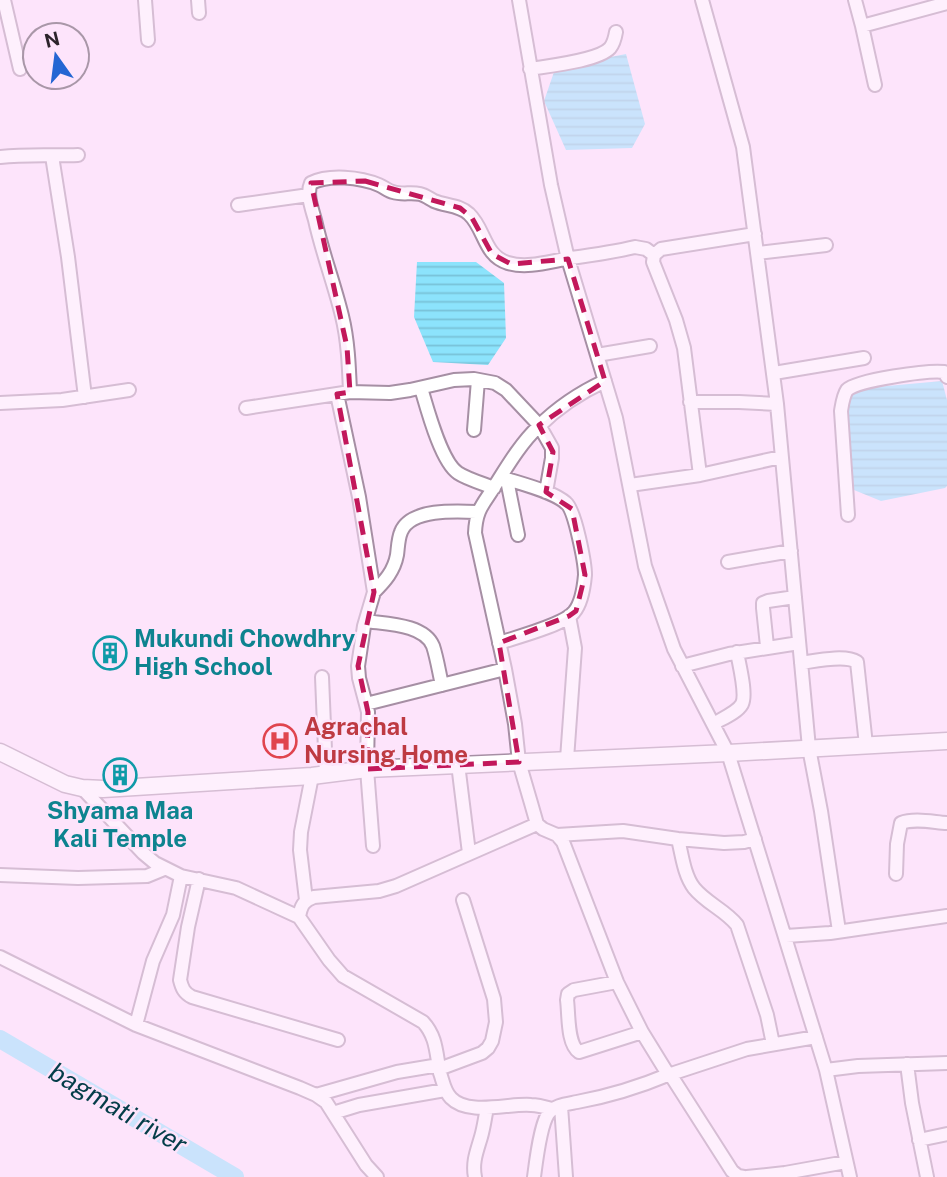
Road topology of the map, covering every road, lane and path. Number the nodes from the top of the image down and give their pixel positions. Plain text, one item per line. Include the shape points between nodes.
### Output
1 (4, 0) edge
2 (145, 0) edge
3 (519, 0) edge
4 (702, 0) edge
5 (855, 0) edge
6 (947, 3) edge
7 (862, 26) junction
8 (616, 32) dead end
9 (148, 40) dead end
10 (20, 69) dead end
11 (530, 69) junction
12 (875, 85) dead end
13 (78, 155) dead end
14 (52, 156) junction
15 (0, 157) edge
16 (309, 195) junction
17 (238, 205) dead end
18 (755, 234) junction
19 (826, 245) dead end
20 (758, 253) junction
21 (653, 255) junction
22 (568, 259) junction
23 (650, 346) dead end
24 (597, 355) junction
25 (864, 358) dead end
26 (774, 373) junction
27 (947, 377) edge
28 (478, 380) junction
29 (605, 381) junction
30 (421, 388) junction
31 (129, 390) dead end
32 (343, 393) junction
33 (85, 397) junction
34 (0, 402) edge
35 (690, 402) junction
36 (777, 404) junction
37 (246, 408) dead end
38 (539, 425) junction
39 (474, 430) dead end
40 (781, 457) junction
41 (700, 475) junction
42 (501, 482) junction
43 (629, 485) junction
44 (546, 492) junction
45 (478, 512) junction
46 (848, 515) dead end
47 (519, 536) dead end
48 (791, 551) junction
49 (728, 562) dead end
50 (374, 592) junction
51 (795, 597) junction
52 (569, 617) junction
53 (366, 621) junction
54 (499, 643) junction
55 (799, 643) junction
56 (767, 646) junction
57 (737, 652) junction
58 (801, 663) junction
59 (682, 666) junction
60 (505, 669) junction
61 (322, 677) dead end
62 (442, 685) junction
63 (366, 704) junction
64 (713, 724) junction
65 (947, 743) edge
66 (866, 745) junction
67 (809, 748) junction
68 (0, 752) edge
69 (728, 753) junction
70 (567, 759) junction
71 (519, 762) junction
72 (458, 764) junction
73 (367, 769) junction
74 (319, 775) junction
75 (82, 788) junction
76 (947, 823) edge
77 (537, 824) junction
78 (557, 835) junction
79 (678, 839) junction
80 (755, 839) junction
81 (373, 846) dead end
82 (469, 853) junction
83 (164, 869) junction
84 (896, 874) dead end
85 (0, 875) edge
86 (181, 876) junction
87 (199, 879) junction
88 (306, 900) junction
89 (463, 900) dead end
90 (947, 916) edge
91 (299, 917) junction
92 (839, 931) junction
93 (786, 936) junction
94 (0, 957) edge
95 (617, 982) junction
96 (136, 1025) junction
97 (642, 1032) junction
98 (816, 1037) junction
99 (338, 1040) dead end
100 (773, 1044) junction
101 (947, 1063) edge
102 (907, 1064) junction
103 (439, 1067) junction
104 (826, 1070) junction
105 (670, 1074) junction
106 (445, 1090) junction
107 (316, 1095) junction
108 (557, 1107) junction
109 (487, 1108) junction
110 (333, 1114) junction
111 (947, 1134) edge
112 (919, 1140) junction
113 (846, 1162) junction
114 (377, 1177) edge
115 (475, 1177) edge
116 (534, 1177) edge
117 (566, 1177) edge
118 (742, 1177) edge
119 (850, 1177) edge
120 (927, 1177) edge

1 - 10 street
2 - 9 street
3 - 11 street
4 - 18 street via 743,147
5 - 7 street
6 - 7 street
7 - 12 street
8 - 11 street via 605,52
11 - 22 street
13 - 14 street
14 - 15 street
14 - 33 street
16 - 17 street
16 - 22 street via 310,183 335,178 365,181 396,193 418,193 468,213 500,260 534,264
16 - 32 street via 347,347
18 - 20 street
18 - 21 street via 661,249
19 - 20 street
20 - 26 street
21 - 22 street via 635,247
21 - 35 street via 684,348
22 - 24 street
23 - 24 street
24 - 29 street
25 - 26 street
26 - 36 street
27 - 46 street via 944,372 929,372 848,390 841,411
28 - 30 street
28 - 38 street via 506,390
28 - 39 street
29 - 38 street
29 - 43 street
30 - 32 street
30 - 42 street via 452,467 458,473
31 - 33 street
32 - 37 street
32 - 50 street
33 - 34 street
35 - 36 street
35 - 41 street
36 - 40 street
38 - 42 street
38 - 44 street via 553,452
40 - 41 street
40 - 48 street
41 - 43 street
42 - 44 street
42 - 45 street
42 - 47 street
43 - 59 street via 645,566
44 - 52 street via 572,509 583,561 580,597
45 - 50 street via 444,510 406,525 393,570
45 - 54 street via 475,533
48 - 49 street
48 - 51 street
50 - 53 street
51 - 55 street
51 - 56 street via 764,603
52 - 54 street
52 - 70 street via 575,648
53 - 62 street via 423,632 433,646
53 - 63 street via 358,666
54 - 60 street
55 - 56 street
55 - 58 street
56 - 57 street
57 - 59 street
57 - 64 street via 743,701
58 - 66 street via 845,658 857,662
58 - 67 street
59 - 64 street
60 - 62 street
60 - 71 street
61 - 74 street
62 - 63 street
63 - 73 street
64 - 69 street
65 - 66 main road
66 - 67 main road
67 - 69 main road
67 - 92 street
68 - 75 main road
69 - 70 main road
69 - 80 street
70 - 71 main road
71 - 72 main road
71 - 77 street
72 - 73 main road
72 - 82 street
73 - 74 main road
73 - 81 street
74 - 75 main road
74 - 88 street via 300,841
75 - 83 street
76 - 84 street via 901,823
77 - 78 street
77 - 82 street
78 - 79 street via 623,831
78 - 95 street
79 - 80 street via 724,843
79 - 100 street via 693,887 737,925
80 - 93 street
82 - 88 street via 379,891
83 - 85 street via 147,876
83 - 86 street
86 - 87 street
86 - 96 street via 173,915 153,961
87 - 91 street via 236,888
87 - 99 street via 180,980 186,994
88 - 91 street
89 - 103 street via 494,999 496,1021 492,1041 482,1054
90 - 92 street
91 - 103 street via 343,976 429,1028
92 - 93 street
93 - 98 street
94 - 96 street
95 - 97 street
95 - 97 street via 568,994 572,1044 579,1052
96 - 107 street
97 - 105 street
98 - 100 street
98 - 104 street
100 - 105 street
101 - 102 street
102 - 104 street
102 - 112 street
103 - 106 street
103 - 107 street via 397,1072
104 - 113 street
105 - 108 street via 628,1091
105 - 118 street via 732,1171
106 - 109 street via 456,1102
106 - 110 street
107 - 110 street
108 - 109 street
108 - 116 street via 544,1122
108 - 117 street
109 - 115 street via 474,1157
110 - 114 street
111 - 112 street
112 - 120 street
113 - 118 street
113 - 119 street

